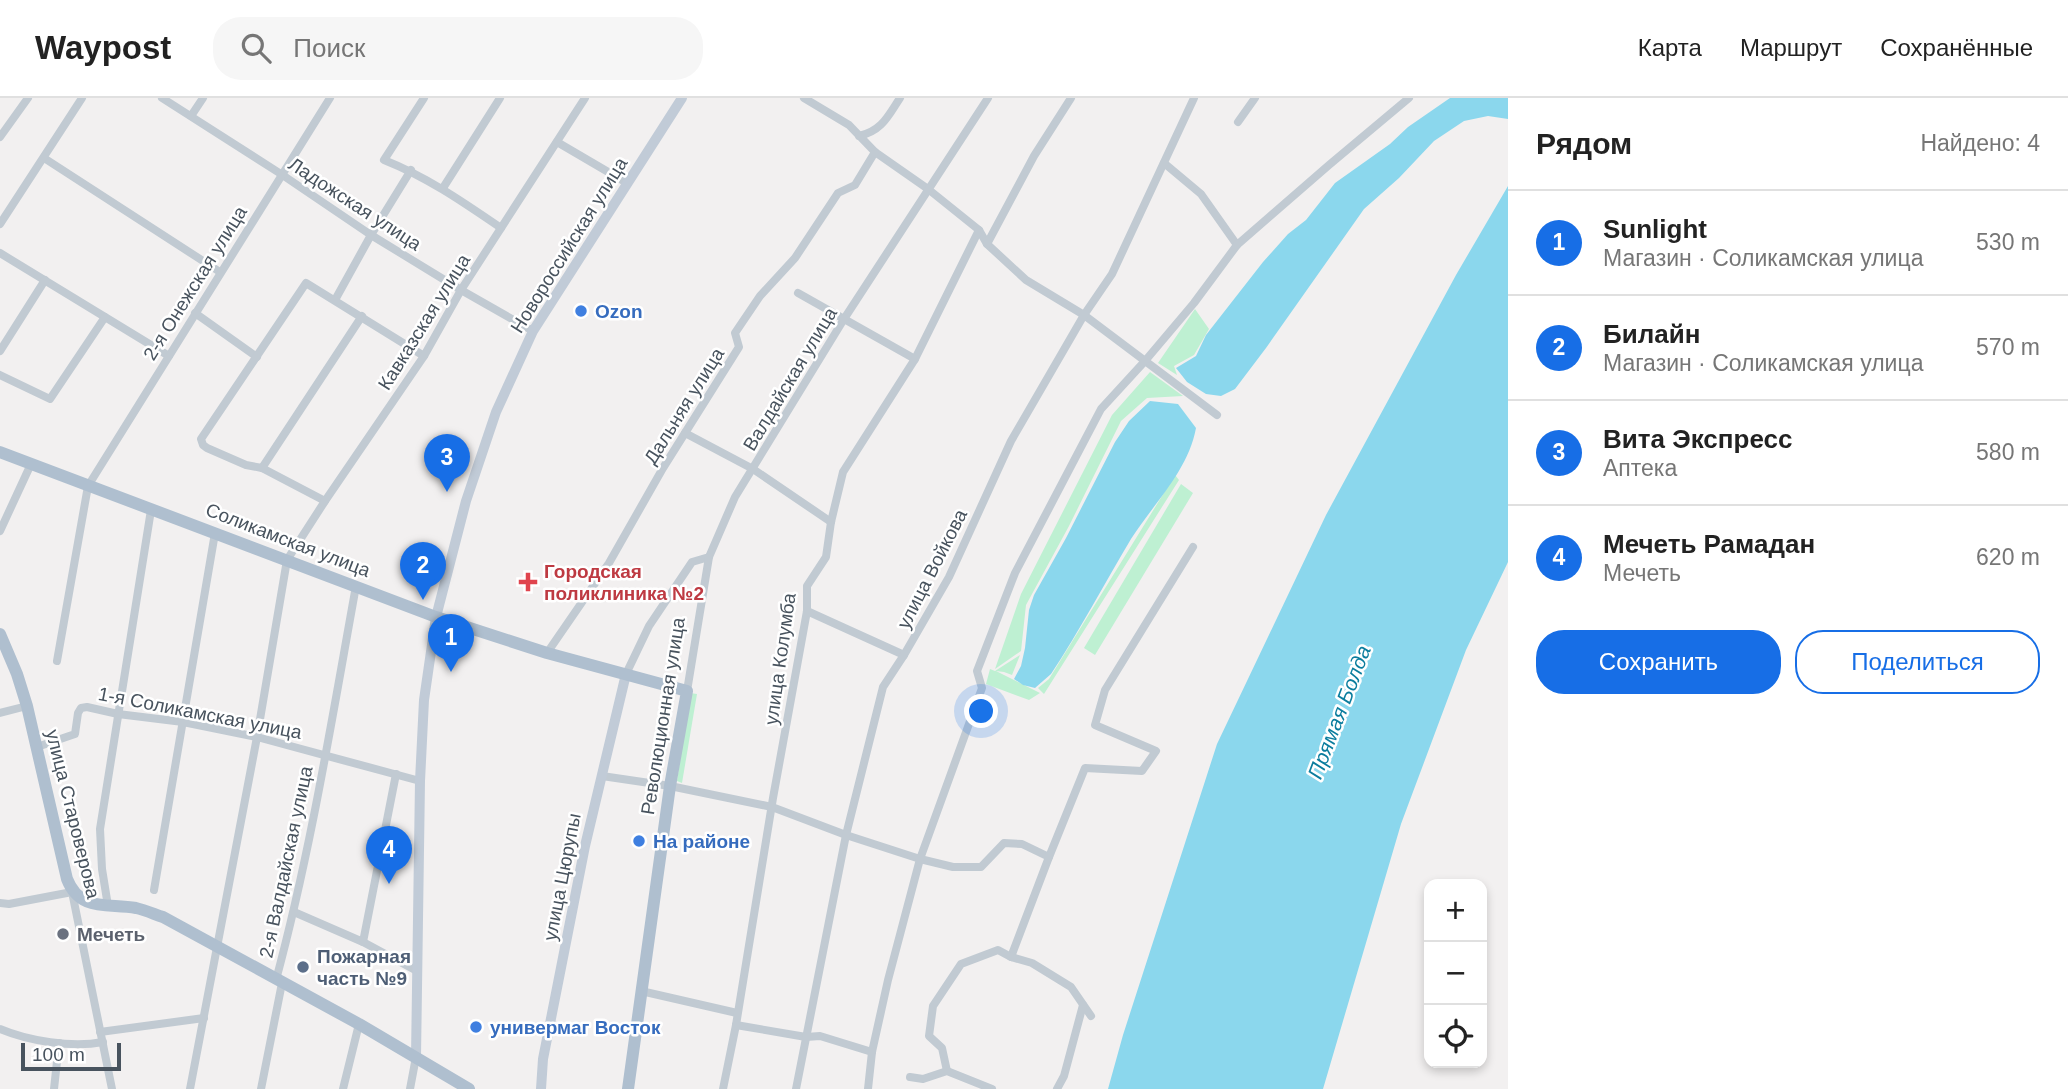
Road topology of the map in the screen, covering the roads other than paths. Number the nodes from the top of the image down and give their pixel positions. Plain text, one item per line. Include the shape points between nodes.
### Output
1 (28, 98) edge
2 (82, 98) edge
3 (162, 98) edge
4 (203, 98) edge
5 (330, 98) edge
6 (424, 98) edge
7 (499, 98) edge
8 (585, 98) edge
9 (682, 98) edge
10 (804, 98) edge
11 (900, 98) edge
12 (988, 98) edge
13 (1072, 98) edge
14 (1194, 98) edge
15 (1255, 98) edge
16 (1406, 99) edge
17 (191, 116) junction
18 (1238, 122) dead end
19 (859, 136) junction
20 (0, 137) edge
21 (556, 142) junction
22 (875, 152) junction
23 (44, 158) junction
24 (1164, 163) junction
25 (411, 170) junction
26 (281, 174) junction
27 (627, 183) junction
28 (443, 188) junction
29 (929, 189) junction
30 (0, 224) edge
31 (501, 228) junction
32 (979, 230) junction
33 (371, 235) junction
34 (987, 244) junction
35 (1237, 246) junction
36 (0, 253) edge
37 (220, 272) junction
38 (45, 280) junction
39 (461, 290) junction
40 (798, 293) dead end
41 (335, 300) junction
42 (195, 313) junction
43 (1084, 315) junction
44 (362, 316) junction
45 (104, 317) junction
46 (844, 319) junction
47 (533, 331) junction
48 (0, 351) edge
49 (169, 356) junction
50 (424, 356) junction
51 (257, 357) junction
52 (915, 359) junction
53 (1145, 361) junction
54 (0, 375) edge
55 (1217, 415) dead end
56 (685, 433) junction
57 (0, 452) edge
58 (31, 464) junction
59 (262, 468) junction
60 (753, 469) junction
61 (88, 486) junction
62 (325, 501) junction
63 (151, 510) junction
64 (831, 522) junction
65 (0, 531) edge
66 (215, 533) junction
67 (1193, 547) dead end
68 (709, 557) junction
69 (287, 560) junction
70 (356, 586) junction
71 (807, 611) junction
72 (436, 617) junction
73 (0, 634) edge
74 (547, 653) junction
75 (904, 655) junction
76 (57, 662) dead end
77 (626, 674) junction
78 (687, 691) junction
79 (27, 706) junction
80 (0, 713) edge
81 (118, 714) junction
82 (183, 722) junction
83 (257, 737) junction
84 (37, 747) junction
85 (325, 755) junction
86 (396, 774) junction
87 (602, 776) junction
88 (420, 780) junction
89 (670, 786) junction
90 (772, 807) junction
91 (846, 835) junction
92 (1049, 857) junction
93 (920, 859) junction
94 (154, 890) dead end
95 (72, 892) junction
96 (0, 904) edge
97 (108, 906) junction
98 (294, 912) junction
99 (363, 942) junction
100 (216, 947) junction
101 (1011, 957) junction
102 (417, 971) junction
103 (279, 982) junction
104 (641, 991) junction
105 (1083, 1005) junction
106 (737, 1013) junction
107 (1091, 1016) dead end
108 (204, 1018) junction
109 (359, 1024) junction
110 (736, 1025) junction
111 (0, 1029) edge
112 (100, 1032) junction
113 (806, 1037) junction
114 (103, 1042) junction
115 (59, 1043) junction
116 (872, 1052) junction
117 (416, 1057) junction
118 (947, 1071) junction
119 (910, 1077) dead end
120 (54, 1089) edge
121 (112, 1089) edge
122 (190, 1089) edge
123 (261, 1089) edge
124 (343, 1089) edge
125 (410, 1089) edge
126 (469, 1089) edge
127 (541, 1089) edge
128 (628, 1089) edge
129 (723, 1089) edge
130 (796, 1089) edge
131 (868, 1089) edge
132 (992, 1089) edge
133 (1057, 1089) edge

1 - 20 street
2 - 23 street
3 - 17 street, Ладожская улица
4 - 17 street
5 - 26 street, 2-я Онежская улица
6 - 25 street via 384,160
7 - 28 street
8 - 21 street, Кавказская улица
9 - 27 street, Новороссийская улица
10 - 19 street
11 - 19 street via 872,133
12 - 29 street, Валдайская улица
13 - 34 street via 1034,156
14 - 24 street, улица Войкова
15 - 18 street
16 - 35 street
17 - 26 street, Ладожская улица
19 - 22 street
21 - 27 street
21 - 31 street, Кавказская улица
22 - 29 street
22 - 56 street, Дальняя улица via 855,185 838,193 795,258 760,296 735,333 739,347
23 - 30 street
23 - 37 street
24 - 35 street via 1201,194
24 - 43 street, улица Войкова via 1112,274
25 - 28 street
25 - 33 street
26 - 33 street, Ладожская улица
26 - 37 street, 2-я Онежская улица
27 - 47 street, Новороссийская улица
28 - 31 street
29 - 32 street
29 - 46 street, Валдайская улица
31 - 39 street, Кавказская улица
32 - 34 street
32 - 52 street, улица Колумба
33 - 39 street, Ладожская улица
33 - 41 street
34 - 43 street via 1026,281
35 - 53 street
36 - 38 street
37 - 42 street, 2-я Онежская улица
38 - 45 street
38 - 48 street
39 - 47 street, Ладожская улица
39 - 50 street, Кавказская улица
40 - 46 street
41 - 44 street
41 - 51 street via 306,283
42 - 49 street, 2-я Онежская улица
42 - 51 street
43 - 53 street
43 - 75 street, улица Войкова via 1011,441 949,578
44 - 50 street
44 - 59 street
45 - 49 street
45 - 54 street via 50,399
46 - 52 street
46 - 60 street, Валдайская улица
47 - 72 street, Новороссийская улица via 496,412 466,501
49 - 61 street, 2-я Онежская улица
50 - 62 street, Кавказская улица
51 - 59 street via 201,439 207,448
52 - 64 street, улица Колумба via 843,472
53 - 55 street
53 - 93 street via 1101,409 1015,573 976,671 982,688
56 - 60 street
56 - 74 street, Дальняя улица via 609,563
57 - 58 main road, Соликамская улица
58 - 61 main road, Соликамская улица
58 - 65 street
59 - 62 street
60 - 64 street
60 - 68 street, Валдайская улица via 735,497
61 - 63 main road, Соликамская улица
61 - 76 street
62 - 69 street, Кавказская улица
63 - 66 main road, Соликамская улица
63 - 81 street
64 - 71 street, улица Колумба via 826,558 807,586
66 - 69 main road, Соликамская улица
66 - 82 street
67 - 92 street via 1105,690 1095,725 1156,751 1142,771 1085,768
68 - 77 street via 692,562 649,626
68 - 78 street, Революционная улица
69 - 70 main road, Соликамская улица
69 - 83 street
70 - 72 main road, Соликамская улица
70 - 85 street, 2-я Валдайская улица
71 - 75 street
71 - 90 street, улица Колумба
72 - 74 main road, Соликамская улица
72 - 88 street, Новороссийская улица via 424,700
73 - 79 main road, улица Староверова
74 - 77 main road, Соликамская улица
75 - 91 street, улица Войкова via 883,687
77 - 78 main road, Соликамская улица
77 - 87 street, улица Цюрупы
78 - 89 main road, Революционная улица
79 - 80 street
79 - 84 main road, улица Староверова
81 - 82 street, 1-я Соликамская улица
81 - 84 street, 1-я Соликамская улица via 81,708 75,734
81 - 97 street via 100,834
82 - 83 street, 1-я Соликамская улица
82 - 94 street
83 - 85 street, 1-я Соликамская улица
83 - 100 street
84 - 95 main road, улица Староверова
85 - 86 street, 1-я Соликамская улица
85 - 98 street, 2-я Валдайская улица
86 - 88 street, 1-я Соликамская улица
86 - 99 street
87 - 89 street
87 - 127 street, улица Цюрупы via 543,1059
88 - 102 street, Новороссийская улица
89 - 90 street
89 - 104 main road, Революционная улица
90 - 91 street
90 - 106 street, улица Колумба
91 - 93 street
91 - 113 street, улица Войкова
92 - 93 street via 1022,844 1004,843 981,867 953,867
92 - 101 street
93 - 116 street
95 - 96 street
95 - 97 main road
95 - 112 street, улица Староверова
97 - 100 main road via 136,908 163,917
98 - 99 street
98 - 103 street, 2-я Валдайская улица
99 - 102 street
100 - 103 main road
100 - 108 street
101 - 105 street via 1032,963 1071,987
101 - 118 street via 998,950 961,964 933,1006 929,1036 942,1048
102 - 117 street, Новороссийская улица
103 - 109 main road
103 - 123 street, 2-я Валдайская улица
104 - 106 street
104 - 128 main road, Революционная улица
105 - 107 street
105 - 133 street
106 - 110 street, улица Колумба
108 - 112 street
108 - 122 street
109 - 117 main road
109 - 124 street
110 - 113 street
110 - 129 street, улица Колумба
111 - 115 street
112 - 114 street, улица Староверова
113 - 116 street via 820,1036
113 - 130 street, улица Войкова
114 - 115 street
114 - 121 street, улица Староверова
115 - 120 street
116 - 131 street
117 - 125 street
117 - 126 main road
118 - 119 street via 923,1079
118 - 132 street

